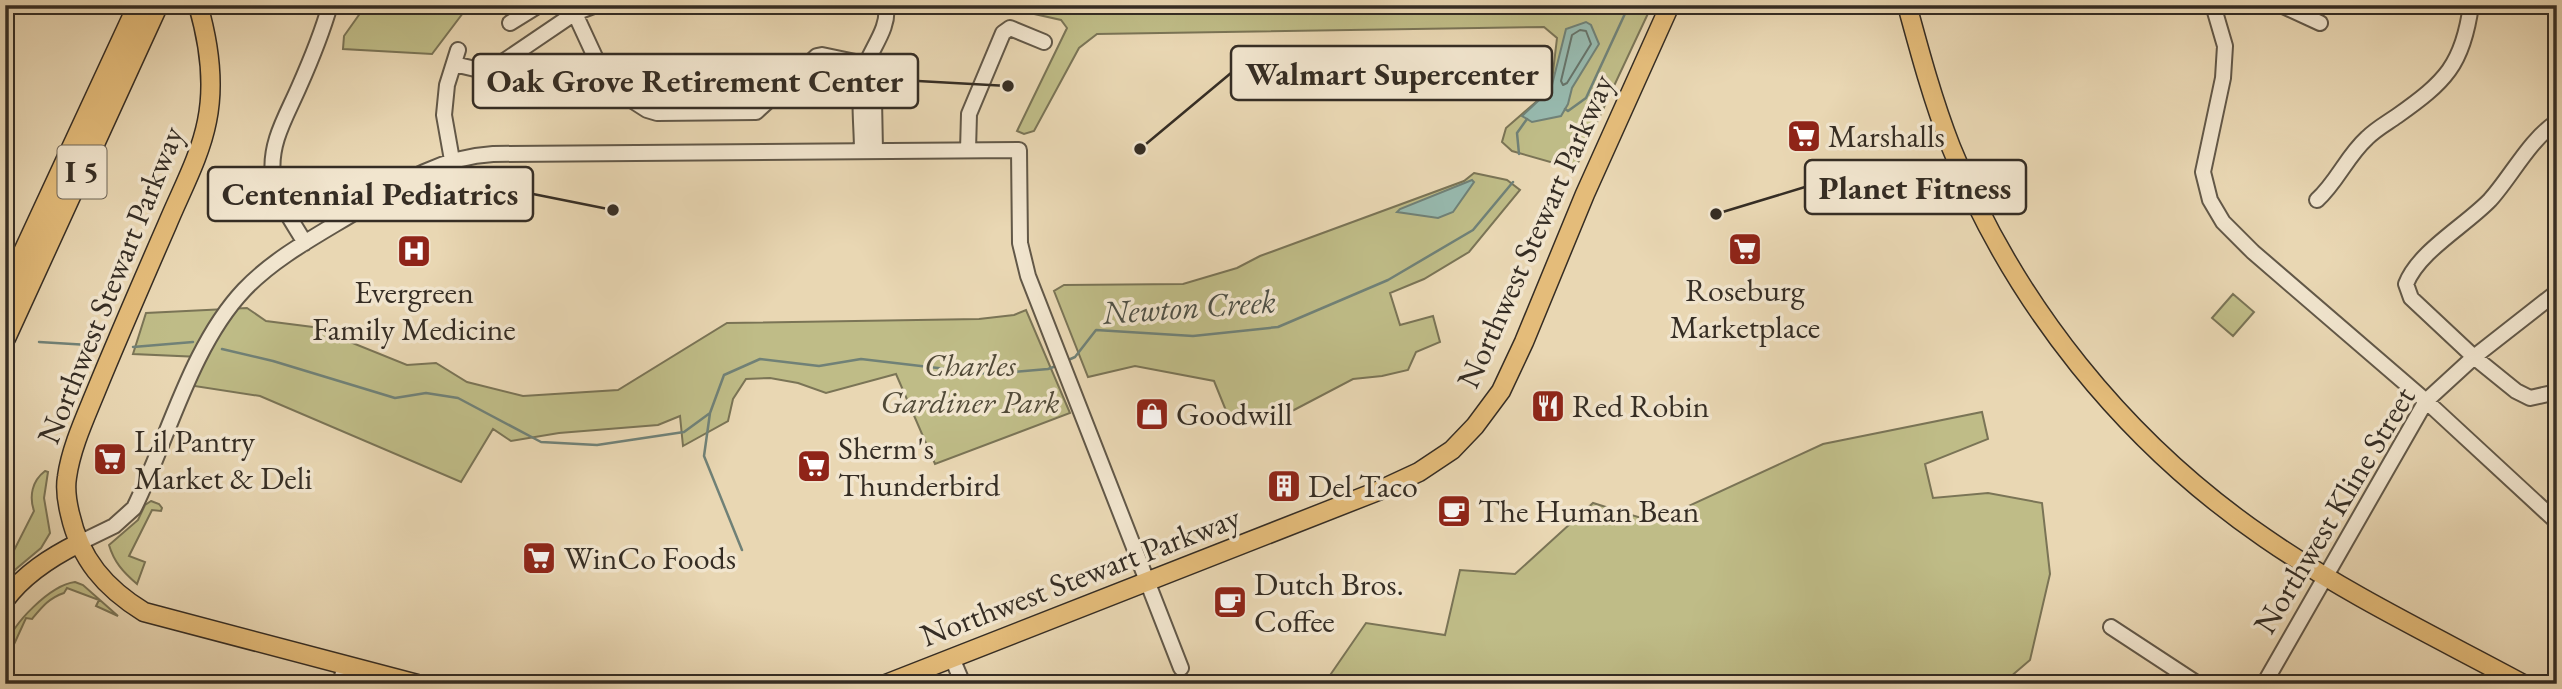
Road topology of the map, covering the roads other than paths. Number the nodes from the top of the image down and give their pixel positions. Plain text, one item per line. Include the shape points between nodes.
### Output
1 (139, 5) edge
2 (157, 5) edge
3 (198, 5) edge
4 (330, 5) edge
5 (539, 5) edge
6 (596, 5) edge
7 (886, 5) edge
8 (1670, 5) edge
9 (1907, 5) edge
10 (2213, 5) edge
11 (2281, 5) edge
12 (2471, 5) edge
13 (573, 9) edge
14 (510, 23) dead end
15 (2320, 23) dead end
16 (1044, 42) dead end
17 (866, 64) junction
18 (2557, 122) edge
19 (968, 150) junction
20 (869, 151) junction
21 (452, 160) junction
22 (2317, 200) dead end
23 (305, 243) junction
24 (2557, 292) edge
25 (5, 294) edge
26 (5, 337) edge
27 (2474, 357) junction
28 (2557, 391) edge
29 (2427, 401) junction
30 (2557, 522) edge
31 (79, 543) junction
32 (2324, 576) junction
33 (1148, 580) junction
34 (5, 600) edge
35 (2111, 627) dead end
36 (952, 658) junction
37 (345, 664) junction
38 (1181, 668) dead end
39 (340, 684) edge
40 (417, 684) edge
41 (886, 684) edge
42 (963, 684) edge
43 (2198, 684) edge
44 (2264, 684) edge
45 (2523, 684) edge

1 - 25 highway, I 5
2 - 26 highway, I 5
3 - 31 main road, Northwest Stewart Parkway via 211,67 207,119 189,174 78,439 67,477 67,500
4 - 23 street via 278,133 272,162 280,200
5 - 14 street
6 - 13 street
7 - 17 street via 884,26
8 - 33 main road, Northwest Stewart Parkway via 1513,369 1465,438 1436,463 1392,485
9 - 32 main road via 1967,183 2061,342 2157,452 2240,520
10 - 29 street via 2225,46 2223,78 2203,172 2210,200 2223,222 2253,252
11 - 15 street
12 - 22 street via 2462,49 2446,76 2369,136
13 - 17 street via 608,85 657,113 756,112 817,56
13 - 21 street via 488,72 456,57 444,115
16 - 19 street via 1010,28 1003,33 969,114
17 - 20 street via 862,82 874,99
18 - 27 street via 2490,200 2429,254 2406,284 2411,298
19 - 20 street
19 - 33 street via 1019,150 1020,243 1028,276
20 - 21 street via 493,154
21 - 23 street via 410,177
23 - 31 street via 257,278 224,314 207,341 134,508 114,526
24 - 27 street, Northwest Kline Street
27 - 28 street via 2522,395 2539,398
27 - 29 street, Northwest Kline Street
29 - 30 street
29 - 32 street, Northwest Kline Street
31 - 34 main road via 41,565
31 - 37 main road, Northwest Stewart Parkway via 108,586 144,611
32 - 44 street, Northwest Kline Street
32 - 45 main road
33 - 36 main road, Northwest Stewart Parkway
33 - 38 street
35 - 43 street
36 - 41 main road, Northwest Stewart Parkway
36 - 42 street
37 - 39 street
37 - 40 main road, Northwest Stewart Parkway

